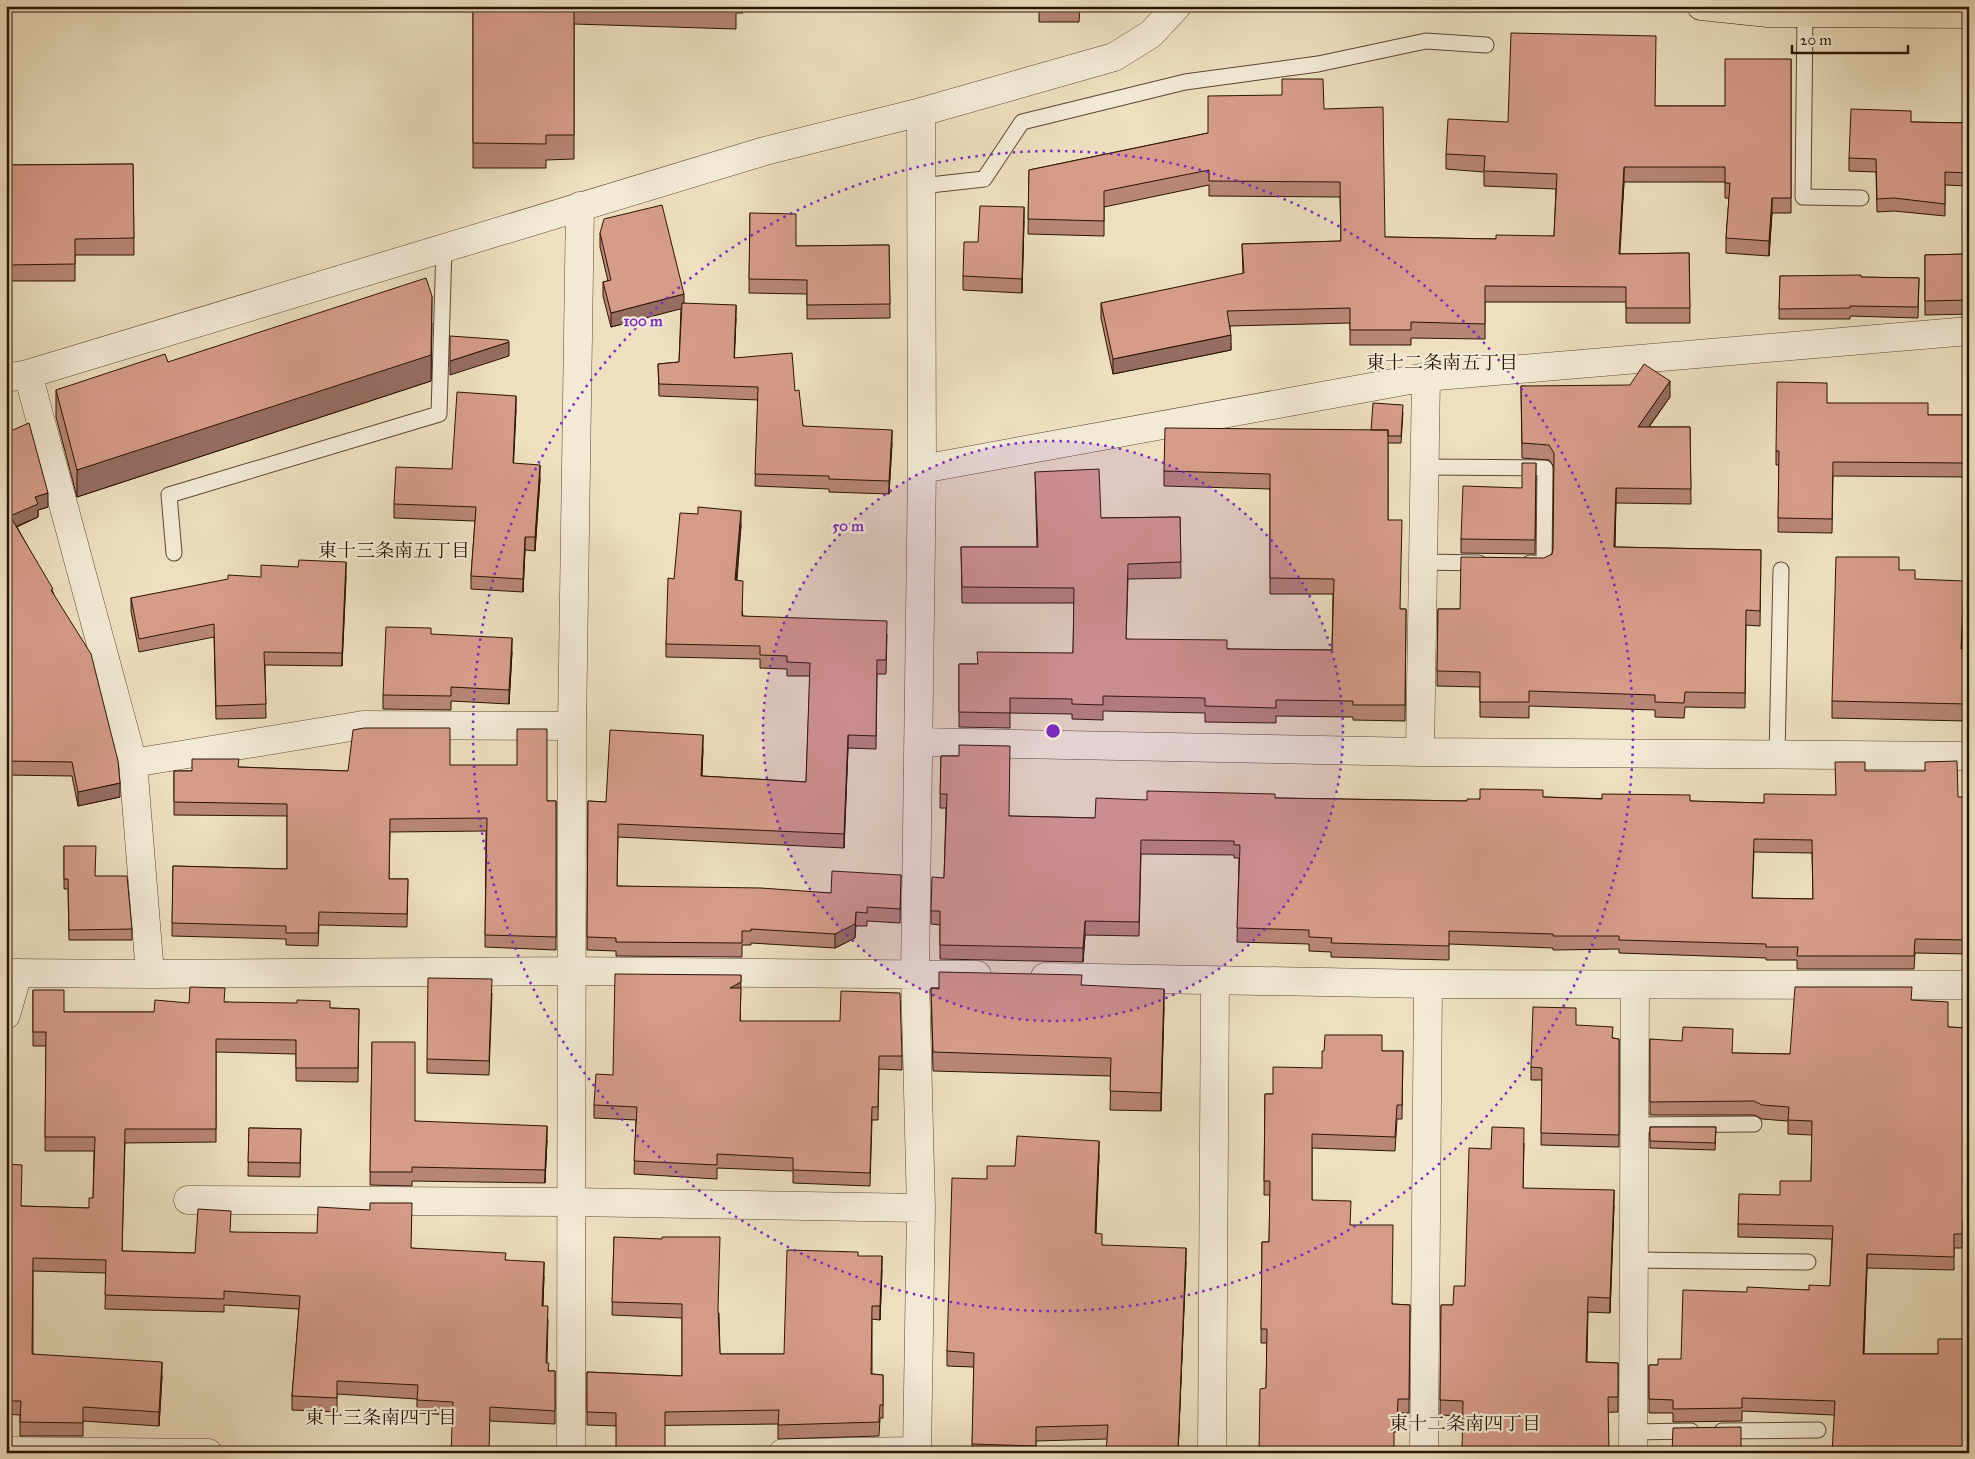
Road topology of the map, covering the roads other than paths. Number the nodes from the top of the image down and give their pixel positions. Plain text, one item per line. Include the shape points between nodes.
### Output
1 (1177, 6) edge
2 (1701, 6) edge
3 (1805, 13) junction
4 (1969, 14) edge
5 (1486, 45) dead end
6 (921, 112) junction
7 (921, 186) junction
8 (1861, 198) dead end
9 (580, 206) junction
10 (444, 247) junction
11 (1969, 331) edge
12 (17, 376) edge
13 (1426, 377) junction
14 (1425, 467) junction
15 (922, 469) junction
16 (174, 553) dead end
17 (1424, 562) junction
18 (1498, 563) edge
19 (1516, 563) edge
20 (1781, 570) dead end
21 (572, 726) junction
22 (920, 742) junction
23 (1420, 752) junction
24 (1777, 755) junction
25 (1969, 756) edge
26 (133, 763) junction
27 (571, 971) junction
28 (12, 973) edge
29 (150, 974) junction
30 (915, 974) junction
31 (1215, 981) junction
32 (1428, 984) junction
33 (1635, 985) junction
34 (1969, 985) edge
35 (6, 1015) edge
36 (1754, 1124) dead end
37 (1634, 1125) junction
38 (188, 1200) dead end
39 (572, 1202) junction
40 (921, 1208) junction
41 (1634, 1260) junction
42 (1808, 1262) dead end
43 (1818, 1430) dead end
44 (1633, 1442) edge
45 (6, 1451) edge
46 (917, 1452) edge
47 (208, 1453) edge
48 (571, 1453) edge
49 (783, 1453) edge
50 (1212, 1453) edge
51 (1424, 1453) edge

1 - 6 street via 1151,34 1114,57
2 - 3 highway
3 - 4 highway
3 - 8 lane via 1803,197
5 - 7 lane via 1426,41 1318,64 1185,82 1022,122 984,178
6 - 7 street
6 - 9 street via 765,151
7 - 15 street
9 - 10 street
9 - 21 street
10 - 12 street
10 - 16 lane via 439,414 169,495
11 - 13 street
12 - 26 street
13 - 14 street
13 - 15 street
14 - 17 street
14 - 19 lane via 1545,468 1544,564
15 - 22 street
17 - 18 lane
17 - 23 street
20 - 24 lane
21 - 26 street via 363,725
21 - 27 street
22 - 23 street
22 - 30 street
23 - 24 street
24 - 25 street
26 - 29 street
27 - 29 street
27 - 30 street
27 - 39 street
28 - 29 street
28 - 35 street
30 - 31 street
30 - 40 street
31 - 32 street
31 - 50 street
32 - 33 street
32 - 51 street
33 - 34 street
33 - 37 street
36 - 37 lane
37 - 41 street
38 - 39 street
39 - 40 street
39 - 48 street
40 - 46 street
41 - 42 lane
41 - 44 street
43 - 44 lane
45 - 47 street
46 - 49 street

